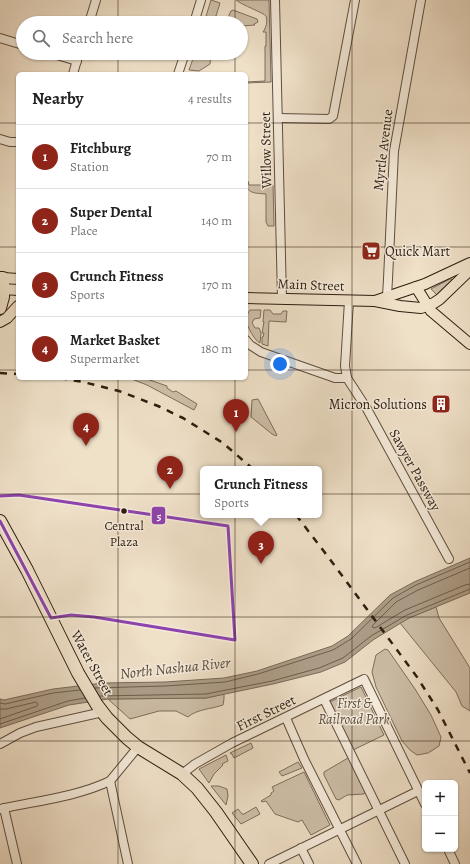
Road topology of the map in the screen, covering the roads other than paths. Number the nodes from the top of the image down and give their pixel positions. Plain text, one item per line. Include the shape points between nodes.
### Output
1 (96, 0) edge
2 (201, 0) edge
3 (275, 0) edge
4 (355, 0) edge
5 (421, 0) edge
6 (91, 16) edge
7 (196, 16) edge
8 (0, 38) edge
9 (16, 43) edge
10 (74, 60) edge
11 (183, 60) edge
12 (77, 61) joint
13 (74, 72) edge
14 (179, 72) edge
15 (278, 118) junction
16 (0, 139) edge
17 (16, 142) edge
18 (470, 263) edge
19 (470, 270) edge
20 (16, 280) edge
21 (2, 284) edge
22 (416, 287) junction
23 (16, 289) edge
24 (248, 298) edge
25 (282, 299) junction
26 (388, 300) junction
27 (349, 301) junction
28 (427, 306) junction
29 (0, 308) edge
30 (16, 308) edge
31 (0, 322) edge
32 (248, 342) edge
33 (470, 344) edge
34 (347, 378) junction
35 (0, 521) edge
36 (449, 559) dead end
37 (324, 699) junction
38 (100, 709) junction
39 (286, 718) junction
40 (0, 744) edge
41 (138, 747) junction
42 (182, 774) junction
43 (110, 781) junction
44 (418, 791) junction
45 (422, 798) edge
46 (2, 809) edge
47 (379, 811) junction
48 (340, 830) junction
49 (301, 848) junction
50 (449, 852) edge
51 (17, 864) edge
52 (128, 864) edge
53 (252, 864) edge
54 (269, 864) edge
55 (309, 864) edge
56 (357, 864) edge
57 (405, 864) edge
58 (455, 864) edge

1 - 6 street
2 - 7 street
3 - 15 street, Willow Street
4 - 15 street via 333,116 328,119
5 - 26 street, Myrtle Avenue via 394,151
8 - 9 street
10 - 12 street
11 - 14 street
12 - 13 street
15 - 25 street, Willow Street
16 - 17 street
18 - 22 main road, Main Street
19 - 28 main road via 440,299
20 - 21 main road
21 - 23 main road
21 - 29 highway
22 - 26 main road, Main Street
22 - 28 main road
24 - 25 main road, Main Street
25 - 27 main road, Main Street
26 - 27 main road, Main Street
26 - 28 main road via 414,308
27 - 34 street, Sawyer Passway via 345,366
28 - 33 main road
30 - 31 main road
32 - 34 street via 261,352 335,378
34 - 36 street, Sawyer Passway via 367,408
35 - 38 highway, Water Street via 78,673
37 - 39 street, First Street
37 - 44 street, First Street via 364,679
37 - 47 street
38 - 40 street via 36,727
38 - 41 highway, Water Street
39 - 42 street, First Street via 232,743
39 - 48 street
41 - 42 highway, Water Street
41 - 43 street
42 - 53 highway, Water Street via 216,812
43 - 46 street via 78,792
43 - 52 street
44 - 45 street
44 - 47 street
46 - 51 street
47 - 48 street
47 - 57 street
48 - 49 street
48 - 56 street
49 - 54 street
49 - 55 street
50 - 58 street

